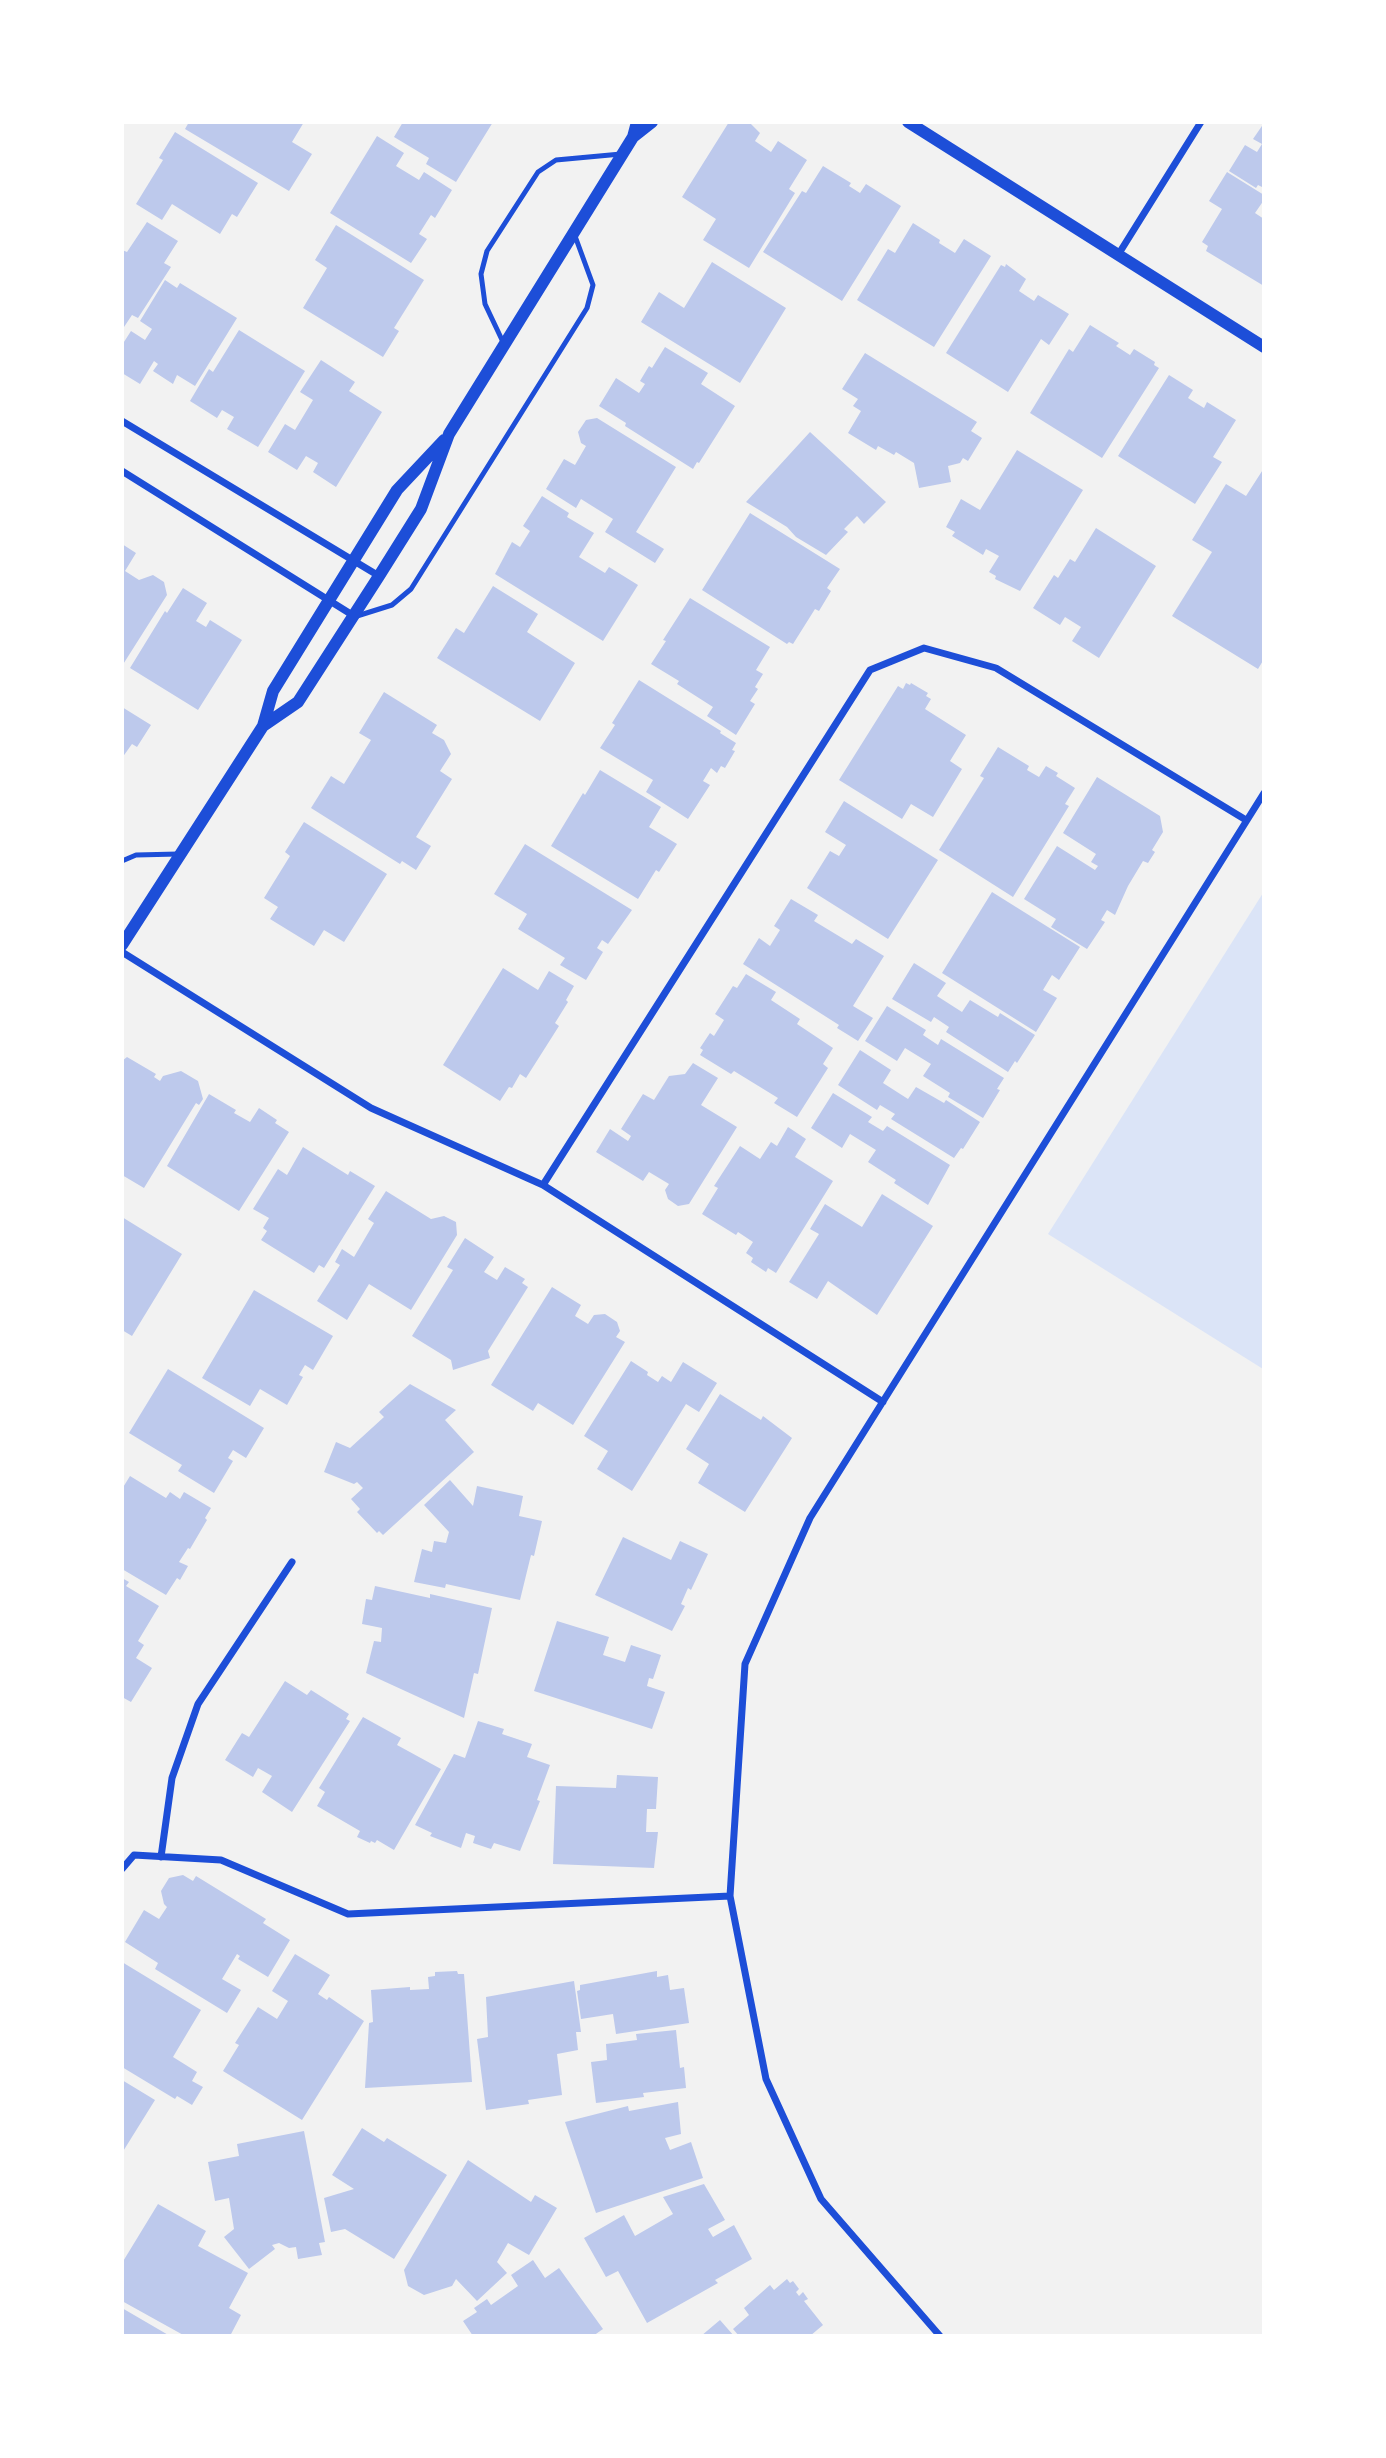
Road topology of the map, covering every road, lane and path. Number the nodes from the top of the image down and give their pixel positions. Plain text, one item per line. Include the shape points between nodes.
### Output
1 (637, 122) edge
2 (652, 122) edge
3 (908, 122) edge
4 (1200, 122) edge
5 (633, 137) junction
6 (623, 153) junction
7 (574, 233) junction
8 (1118, 255) junction
9 (504, 345) junction
10 (1264, 347) edge
11 (122, 421) edge
12 (449, 434) junction
13 (122, 471) edge
14 (353, 560) junction
15 (379, 576) junction
16 (328, 601) junction
17 (354, 616) junction
18 (263, 726) junction
19 (1264, 793) edge
20 (1246, 820) junction
21 (181, 854) junction
22 (122, 861) edge
23 (122, 945) edge
24 (122, 952) edge
25 (543, 1185) junction
26 (883, 1402) junction
27 (292, 1562) dead end
28 (161, 1857) junction
29 (122, 1869) edge
30 (730, 1896) junction
31 (940, 2336) edge

1 - 5 street
2 - 5 street
3 - 8 street
4 - 8 street
5 - 6 street
6 - 7 street
6 - 9 lane via 556,160 538,172 487,251 481,274 485,304
7 - 9 street
7 - 17 lane via 593,285 587,308 411,589 392,605
8 - 10 street
9 - 12 street
11 - 14 street
12 - 14 street via 397,490
12 - 15 street via 421,509
13 - 16 street
14 - 15 street
14 - 16 street
15 - 17 street
16 - 17 street
16 - 18 street via 273,691
17 - 18 street via 298,702
18 - 21 street
19 - 20 street
20 - 25 street via 996,668 923,648 870,670
20 - 26 street
21 - 22 lane via 136,855
21 - 23 street
24 - 25 street via 371,1108
25 - 26 street
26 - 30 street via 810,1518 745,1664
27 - 28 street via 198,1704 172,1778
28 - 29 street via 134,1855
28 - 30 street via 222,1860 348,1914
30 - 31 street via 766,2079 821,2199

